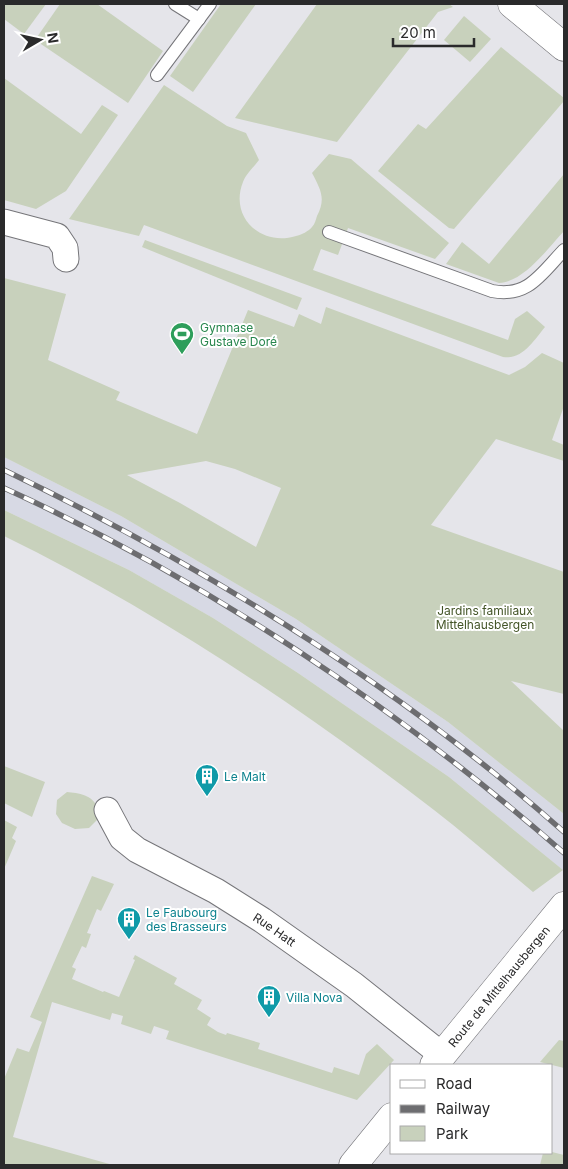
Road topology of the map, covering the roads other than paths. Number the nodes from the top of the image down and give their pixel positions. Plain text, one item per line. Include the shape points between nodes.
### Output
1 (175, 4) edge
2 (210, 4) edge
3 (512, 4) edge
4 (199, 19) junction
5 (564, 48) edge
6 (157, 75) dead end
7 (4, 222) edge
8 (329, 232) dead end
9 (564, 250) edge
10 (66, 259) dead end
11 (107, 810) dead end
12 (564, 906) edge
13 (438, 1060) edge
14 (390, 1120) edge
15 (352, 1165) edge

1 - 4 lane
2 - 4 lane
3 - 5 main road
4 - 6 lane
7 - 10 street via 58,236 65,248
8 - 9 lane via 504,294 527,287
11 - 13 street, Rue Hatt via 122,838 137,850 216,891 262,920 354,986
12 - 13 main road, Route de Mittelhausbergen
14 - 15 main road

